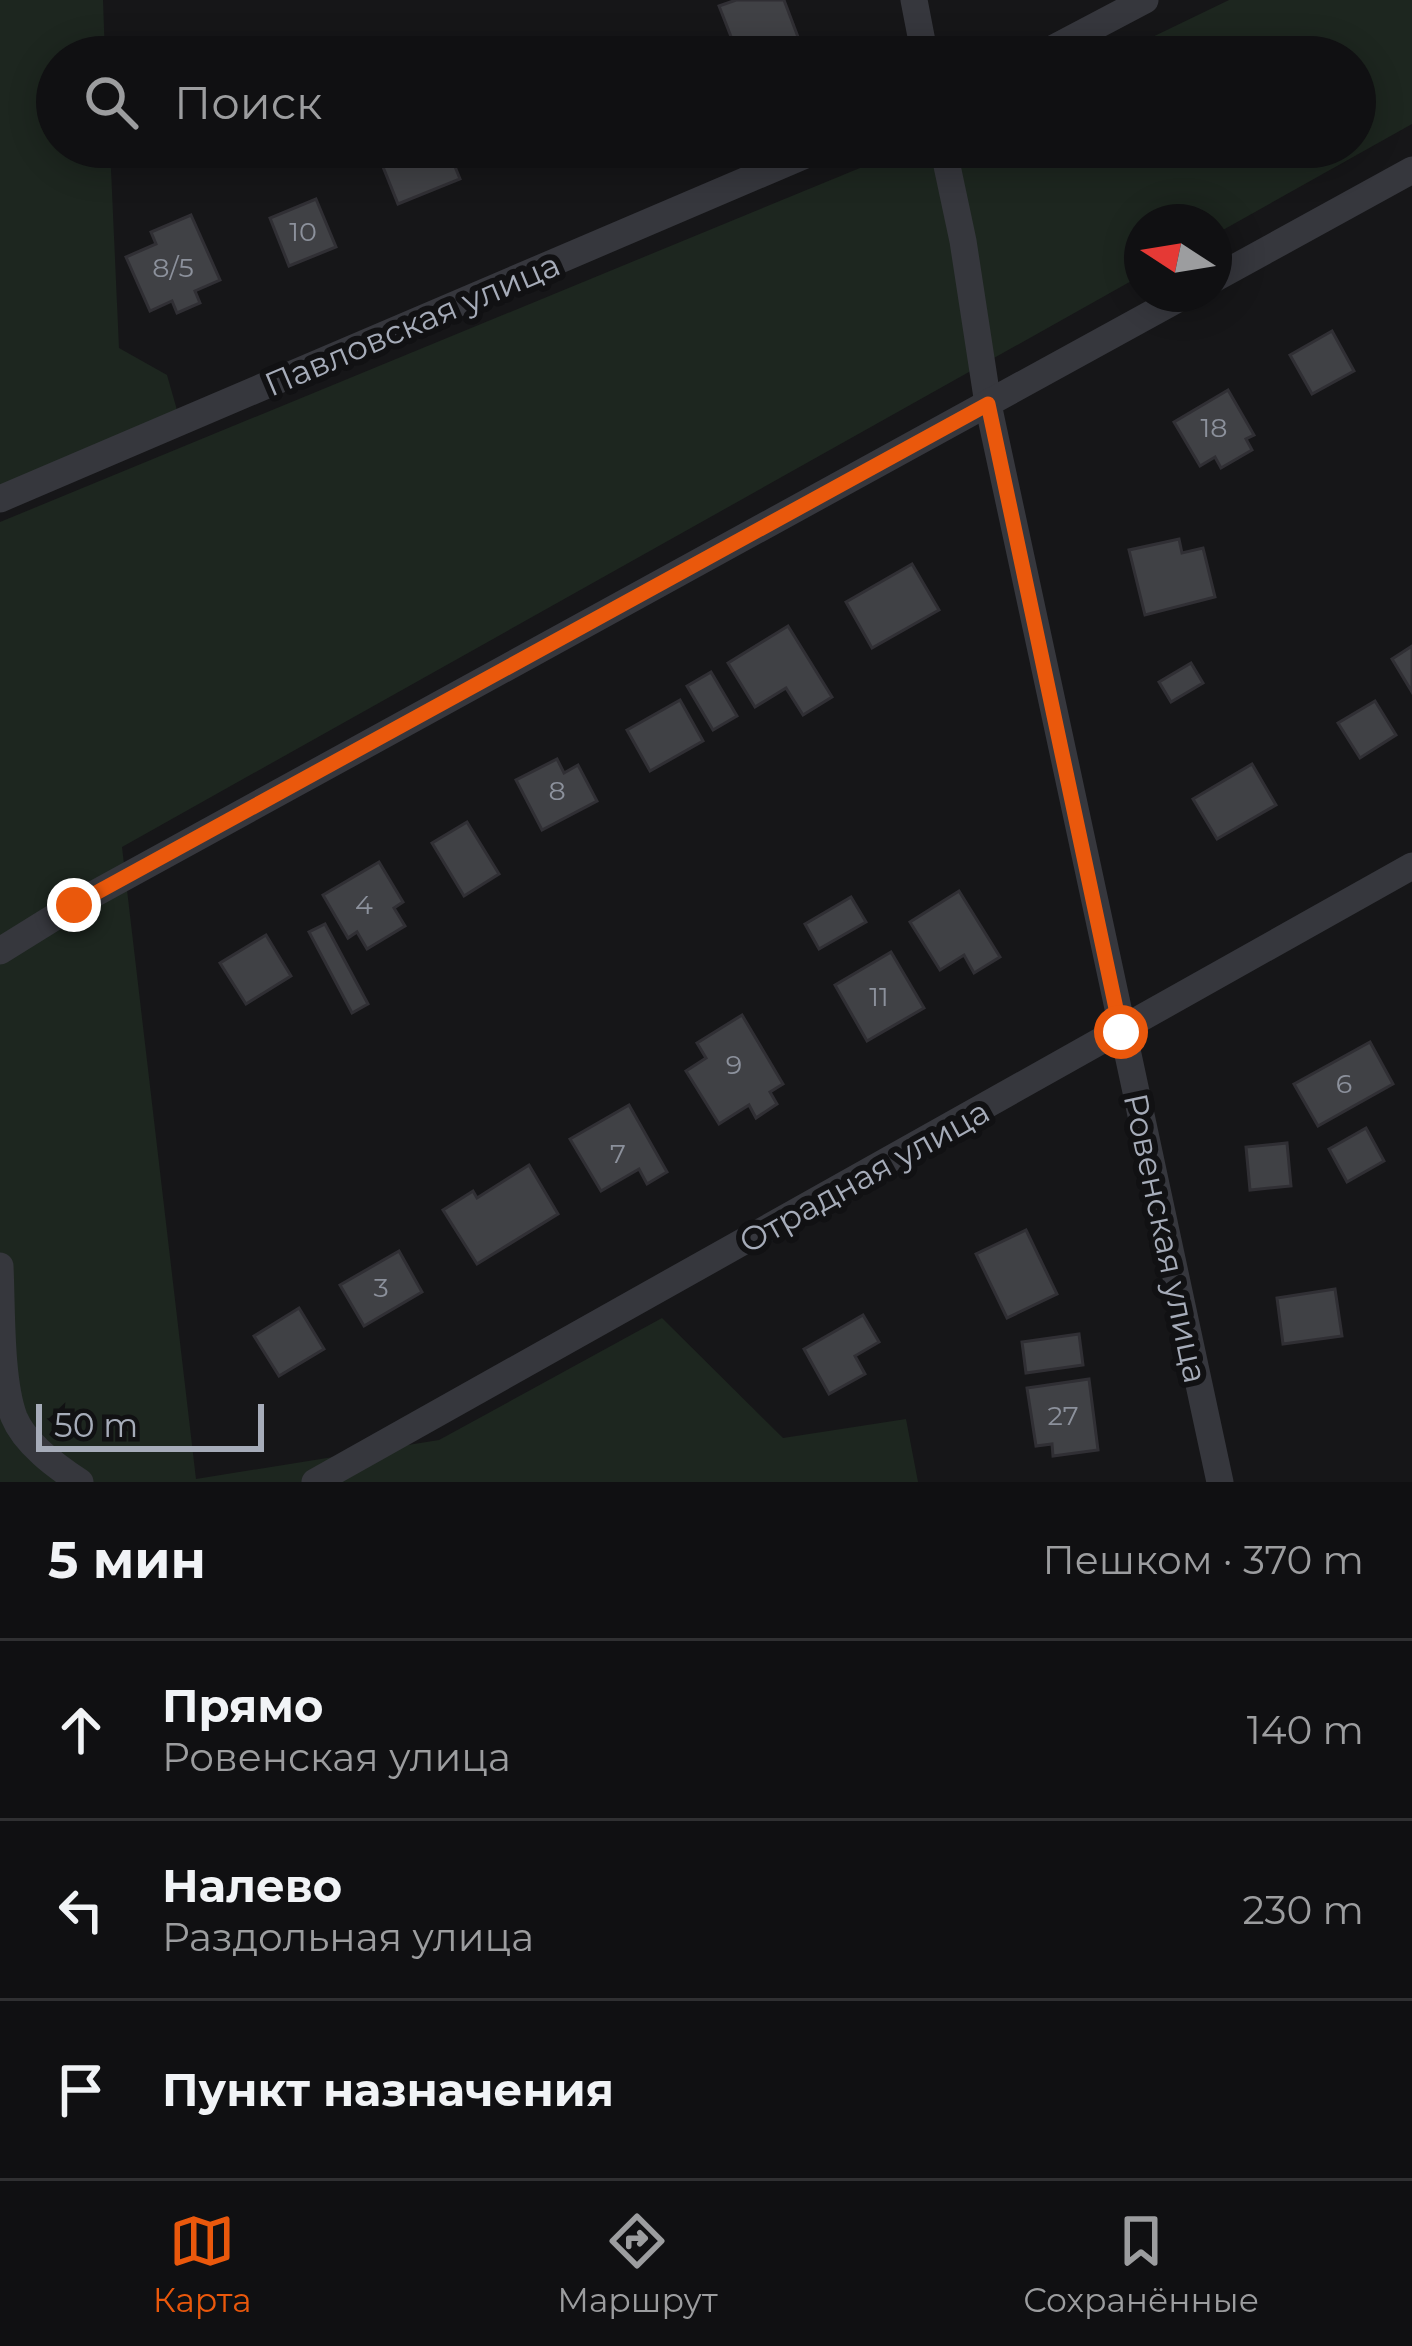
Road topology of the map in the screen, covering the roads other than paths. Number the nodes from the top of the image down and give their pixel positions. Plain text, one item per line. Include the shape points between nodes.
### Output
1 (914, 0) edge
2 (1144, 0) edge
3 (921, 36) edge
4 (1076, 36) edge
5 (775, 168) edge
6 (948, 168) edge
7 (1412, 170) edge
8 (1232, 269) edge
9 (1154, 312) edge
10 (988, 404) junction
11 (0, 499) edge
12 (1412, 866) edge
13 (0, 950) edge
14 (1121, 1032) junction
15 (0, 1266) edge
16 (80, 1482) edge
17 (315, 1482) edge
18 (1220, 1482) edge

1 - 3 street
2 - 4 street
5 - 11 street, Павловская улица
6 - 10 street, Ровенская улица
7 - 8 street
9 - 10 street
10 - 13 street
10 - 14 street, Ровенская улица
12 - 14 street, Отрадная улица
14 - 17 street, Отрадная улица
14 - 18 street, Ровенская улица
15 - 16 street via 15,1418 52,1464

